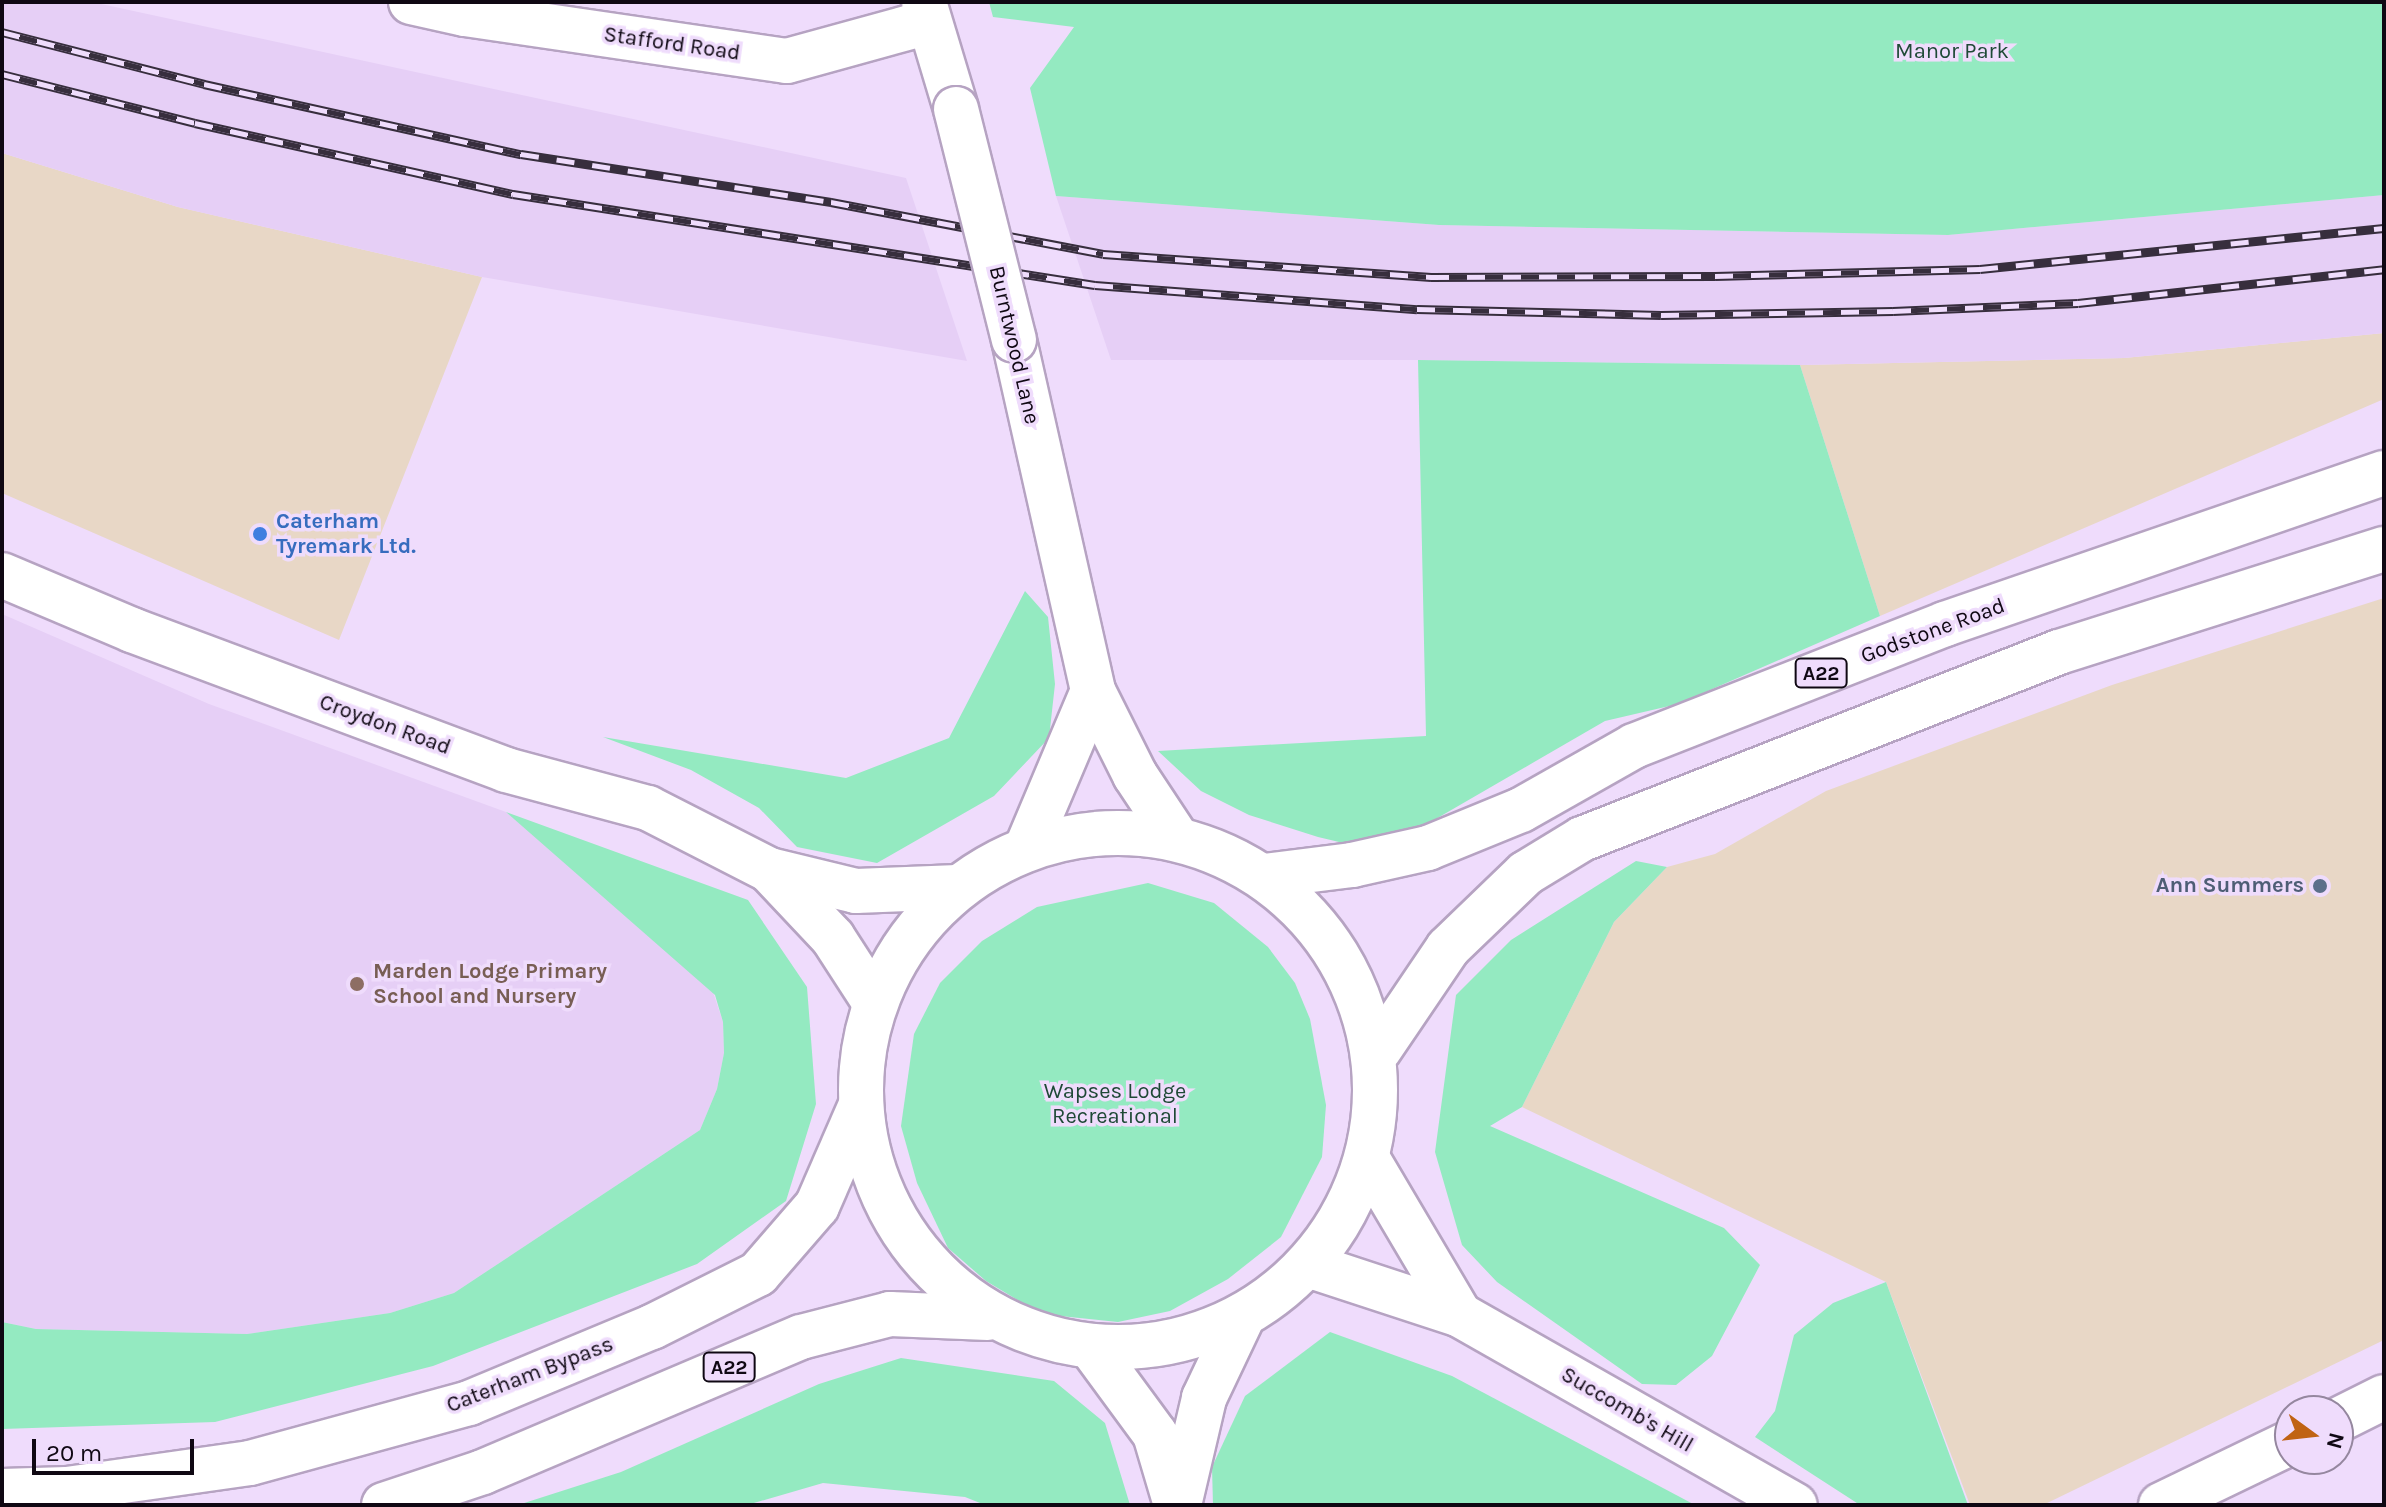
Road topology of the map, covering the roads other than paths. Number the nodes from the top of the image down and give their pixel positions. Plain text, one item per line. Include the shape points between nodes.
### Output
1 (411, 2) edge
2 (927, 12) edge
3 (2384, 473) edge
4 (2384, 549) edge
5 (2, 575) edge
6 (1945, 624) junction
7 (1966, 689) junction
8 (1093, 691) junction
9 (1176, 837) junction
10 (1027, 847) junction
11 (769, 870) junction
12 (1264, 876) junction
13 (958, 887) junction
14 (875, 1003) junction
15 (1379, 1050) junction
16 (860, 1107) junction
17 (1367, 1158) junction
18 (1308, 1265) junction
19 (1460, 1315) junction
20 (1243, 1316) junction
21 (988, 1318) junction
22 (1091, 1347) junction
23 (2384, 1397) edge
24 (2354, 1412) edge
25 (2274, 1451) edge
26 (2, 1491) edge
27 (384, 1505) edge
28 (1177, 1505) edge
29 (1795, 1505) edge
30 (2161, 1505) edge

1 - 2 main road, Stafford Road via 787,61
2 - 8 main road, Burntwood Lane, bridge via 1014,340
3 - 6 main road, Godstone Road / A22
4 - 7 main road via 2059,652
5 - 11 main road, Croydon Road via 132,630 506,770 648,808
6 - 7 main road
6 - 12 main road, Godstone Road / A22 via 1634,746 1521,810 1428,848
7 - 15 main road via 1582,839 1526,873 1448,948
8 - 9 main road, Burntwood Lane via 1135,775
8 - 10 main road
9 - 10 main road via 1101,831
9 - 12 main road
10 - 13 main road
11 - 13 main road, Croydon Road via 856,891
11 - 14 main road, Croydon Road via 833,938
12 - 15 main road via 1330,941
13 - 14 main road via 909,939
14 - 16 main road
15 - 17 main road
16 - 21 main road via 878,1182 907,1238 936,1275
16 - 26 main road, Caterham Bypass via 817,1206 758,1274 652,1327 469,1403 250,1463 67,1489
17 - 18 main road
17 - 19 main road, Succomb's Hill
18 - 19 main road, Succomb's Hill
18 - 20 main road
19 - 29 main road, Succomb's Hill
20 - 22 main road via 1195,1337 1144,1347
20 - 28 main road via 1204,1398
21 - 22 main road
21 - 27 main road, A22 via 890,1314 801,1337 483,1472
22 - 28 main road via 1155,1434
23 - 24 main road
25 - 30 main road

